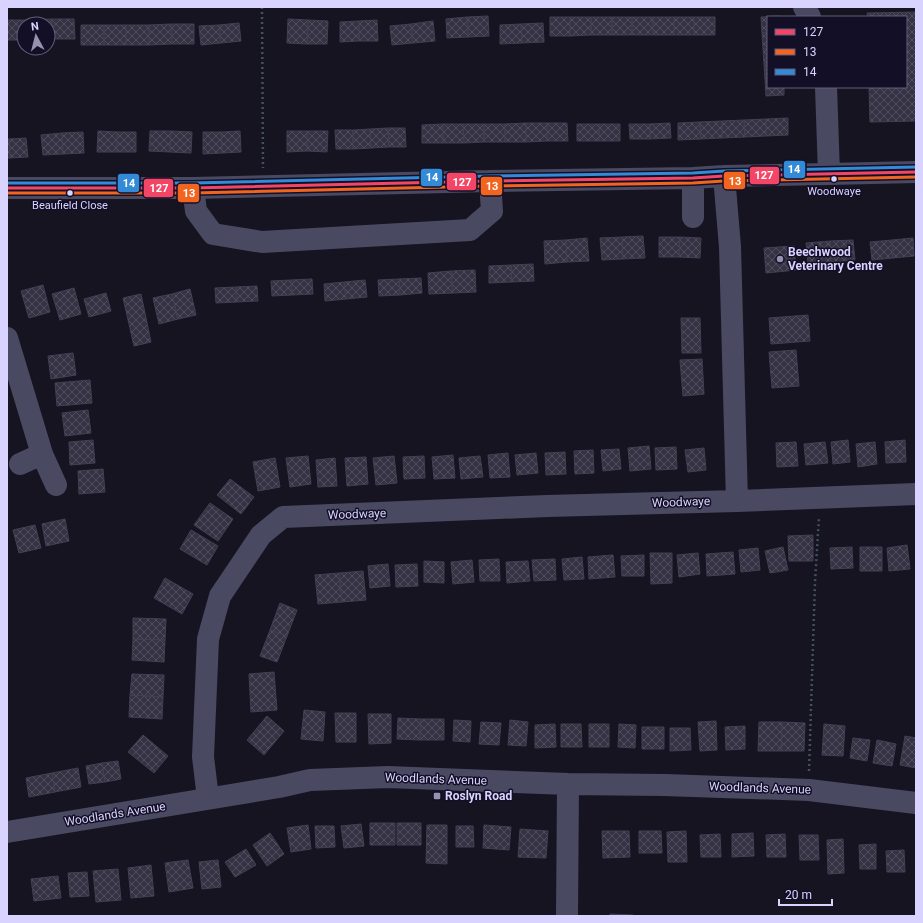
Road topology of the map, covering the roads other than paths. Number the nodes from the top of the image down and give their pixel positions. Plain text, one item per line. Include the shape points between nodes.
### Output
1 (804, 7) edge
2 (809, 16) edge
3 (826, 88) edge
4 (916, 172) edge
5 (829, 174) junction
6 (724, 176) junction
7 (693, 178) junction
8 (490, 181) junction
9 (7, 188) edge
10 (193, 188) junction
11 (693, 217) dead end
12 (7, 338) edge
13 (42, 454) junction
14 (20, 464) dead end
15 (56, 484) dead end
16 (916, 494) edge
17 (737, 501) junction
18 (568, 784) junction
19 (208, 798) junction
20 (916, 803) edge
21 (7, 832) edge
22 (567, 916) edge

1 - 2 street
3 - 5 street
4 - 5 street
5 - 6 street
6 - 7 street
6 - 17 street via 730,247
7 - 8 street
7 - 11 street
8 - 10 street
8 - 10 street via 492,211 470,230 262,242 213,234 196,211
9 - 10 street
12 - 13 street
13 - 14 street
13 - 15 street
16 - 17 street, Woodwaye
17 - 19 street, Woodwaye via 283,517 261,535 220,596 208,639 203,757
18 - 19 street, Woodlands Avenue via 388,777 335,779 310,780
18 - 20 street, Woodlands Avenue via 809,790
18 - 22 street
19 - 21 street, Woodlands Avenue

